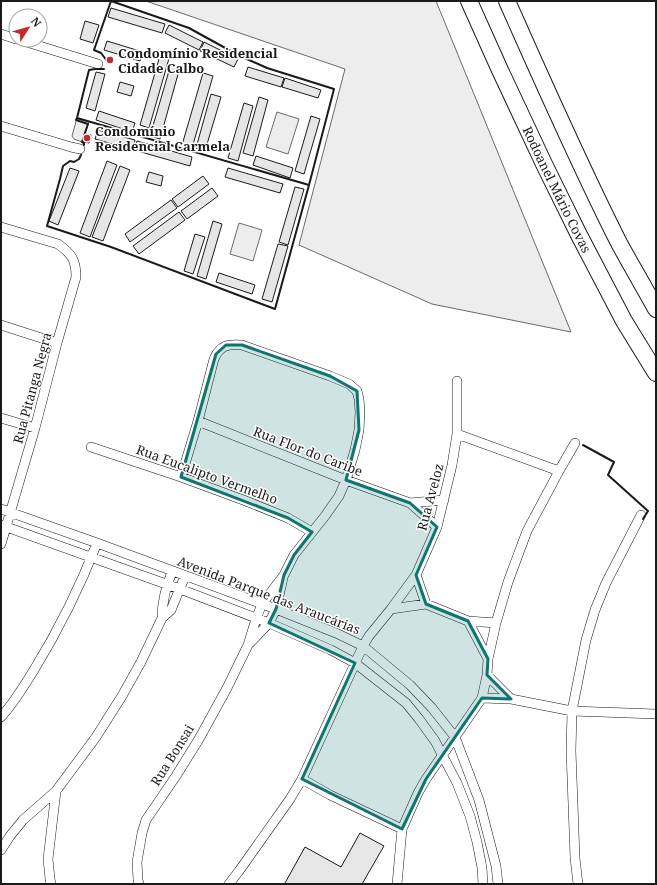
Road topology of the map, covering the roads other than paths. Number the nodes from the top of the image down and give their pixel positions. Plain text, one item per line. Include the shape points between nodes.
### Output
1 (469, 1) edge
2 (507, 1) edge
3 (46, 48) edge
4 (98, 64) dead end
5 (1, 126) edge
6 (80, 149) dead end
7 (1, 227) edge
8 (656, 309) edge
9 (1, 325) edge
10 (57, 343) junction
11 (656, 373) edge
12 (457, 381) dead end
13 (1, 418) edge
14 (198, 421) junction
15 (35, 428) junction
16 (457, 434) junction
17 (575, 443) dead end
18 (91, 447) dead end
19 (559, 471) junction
20 (181, 476) junction
21 (346, 480) junction
22 (444, 500) junction
23 (410, 503) junction
24 (1, 509) edge
25 (11, 512) junction
26 (641, 515) dead end
27 (4, 526) edge
28 (437, 527) junction
29 (312, 532) junction
30 (1, 544) edge
31 (98, 544) junction
32 (92, 558) junction
33 (172, 572) junction
34 (284, 575) junction
35 (416, 575) junction
36 (185, 576) junction
37 (167, 585) junction
38 (180, 590) junction
39 (262, 604) junction
40 (426, 604) junction
41 (276, 609) junction
42 (391, 609) junction
43 (162, 618) junction
44 (256, 618) junction
45 (468, 621) junction
46 (269, 623) junction
47 (496, 623) junction
48 (248, 645) junction
49 (363, 646) junction
50 (488, 659) junction
51 (356, 664) junction
52 (487, 675) junction
53 (482, 698) junction
54 (511, 699) junction
55 (572, 711) junction
56 (656, 714) edge
57 (1, 717) edge
58 (455, 736) junction
59 (443, 755) junction
60 (302, 779) junction
61 (56, 791) junction
62 (402, 829) junction
63 (1, 850) edge
64 (51, 884) edge
65 (139, 884) edge
66 (229, 884) edge
67 (397, 884) edge
68 (483, 884) edge
69 (498, 884) edge
70 (578, 884) edge

1 - 11 highway, Rodoanel Mário Covas via 578,235 624,321
2 - 8 highway via 585,173
3 - 4 street
5 - 6 street
7 - 10 street, Rua Pitanga Negra via 58,244 72,257 76,277
9 - 10 street
10 - 15 street, Rua Pitanga Negra
12 - 16 street, Rua Aveloz
13 - 15 street
14 - 20 street
14 - 21 street, Rua Flor do Caribe
14 - 21 street via 214,359 226,345 242,345 330,376 349,384 360,399 359,430
15 - 25 street, Rua Pitanga Negra
16 - 19 street
16 - 22 street, Rua Aveloz
17 - 19 street
18 - 20 street, Rua Eucalipto Vermelho
19 - 47 street via 528,531 508,582
20 - 29 street, Rua Eucalipto Vermelho via 288,518
21 - 23 street, Rua Flor do Caribe
21 - 29 street via 339,496
22 - 23 street
22 - 28 street, Rua Aveloz
23 - 28 street
24 - 25 street, Avenida Parque das Araucárias
25 - 27 street, Rua Pitanga Negra
25 - 31 street, Avenida Parque das Araucárias
26 - 55 street via 606,583 596,610 586,640
27 - 30 street, Rua Pitanga Negra
27 - 32 street, Avenida Parque das Araucárias
28 - 35 street, Rua Aveloz
29 - 34 street via 294,555
31 - 32 street
31 - 33 street, Avenida Parque das Araucárias
32 - 37 street, Avenida Parque das Araucárias
32 - 57 street via 43,656
33 - 36 street, Avenida Parque das Araucárias
33 - 37 street
34 - 39 street
34 - 41 street
35 - 40 street
35 - 42 street, Rua Aveloz
36 - 38 street
36 - 39 street, Avenida Parque das Araucárias
37 - 38 street, Avenida Parque das Araucárias
37 - 43 street
38 - 43 street via 171,610
38 - 44 street, Avenida Parque das Araucárias
39 - 41 street, Avenida Parque das Araucárias
39 - 44 street
40 - 42 street
40 - 45 street
41 - 46 street
41 - 49 street, Avenida Parque das Araucárias
42 - 49 street, Rua Aveloz
43 - 61 street via 122,696 92,743
44 - 46 street, Avenida Parque das Araucárias
44 - 48 street
45 - 47 street
45 - 50 street
46 - 48 street
46 - 51 street, Avenida Parque das Araucárias via 332,650
47 - 50 street
48 - 65 street, Rua Bonsai via 199,738 146,820 137,862
49 - 51 street, Rua Aveloz
49 - 58 street, Avenida Parque das Araucárias via 410,685
50 - 52 street
51 - 59 street, Avenida Parque das Araucárias via 406,703
51 - 60 street, Rua Aveloz
52 - 53 street
52 - 54 street
53 - 54 street
53 - 58 street
54 - 55 street
55 - 56 street
55 - 70 street via 572,804
58 - 59 street
58 - 69 street, Avenida Parque das Araucárias via 479,800 496,866
59 - 62 street via 418,793
59 - 68 street, Avenida Parque das Araucárias via 470,816 482,868
60 - 62 street
60 - 66 street, Rua Aveloz
61 - 63 street via 24,820
61 - 64 street via 48,859
62 - 67 street

